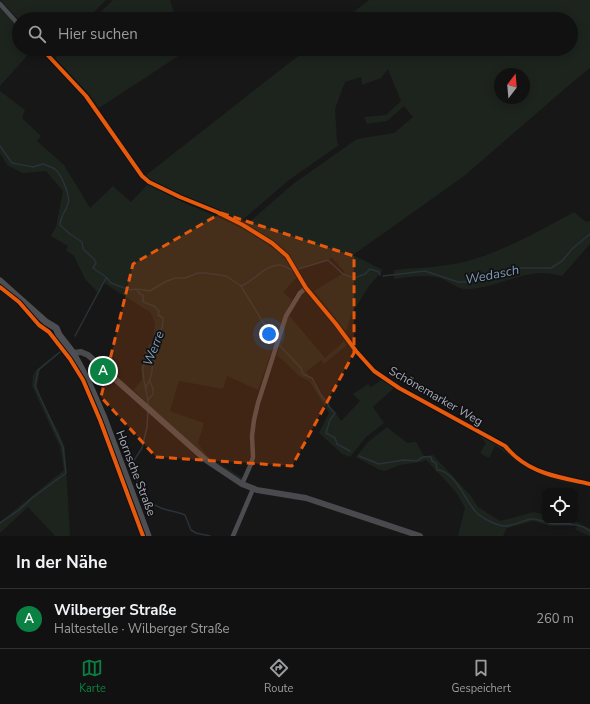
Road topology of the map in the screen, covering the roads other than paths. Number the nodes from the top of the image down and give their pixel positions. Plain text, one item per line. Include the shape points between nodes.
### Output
1 (0, 4) edge
2 (12, 17) edge
3 (49, 56) edge
4 (0, 281) edge
5 (306, 288) junction
6 (73, 353) junction
7 (242, 484) junction
8 (590, 484) edge
9 (253, 489) junction
10 (148, 536) edge
11 (233, 536) edge
12 (420, 536) edge

1 - 2 street
3 - 5 street, Schönemarker Weg via 86,96 142,176 149,182 243,225 272,243 287,256
4 - 6 main road via 56,328
5 - 7 street via 286,316 258,403 252,436 251,464
5 - 8 street, Schönemarker Weg via 366,363 385,380 505,446 516,458 535,468 559,478
6 - 7 street via 81,352 88,355 206,460
6 - 10 main road, Hornsche Straße via 104,418
7 - 9 street
9 - 11 street
9 - 12 street via 306,498

